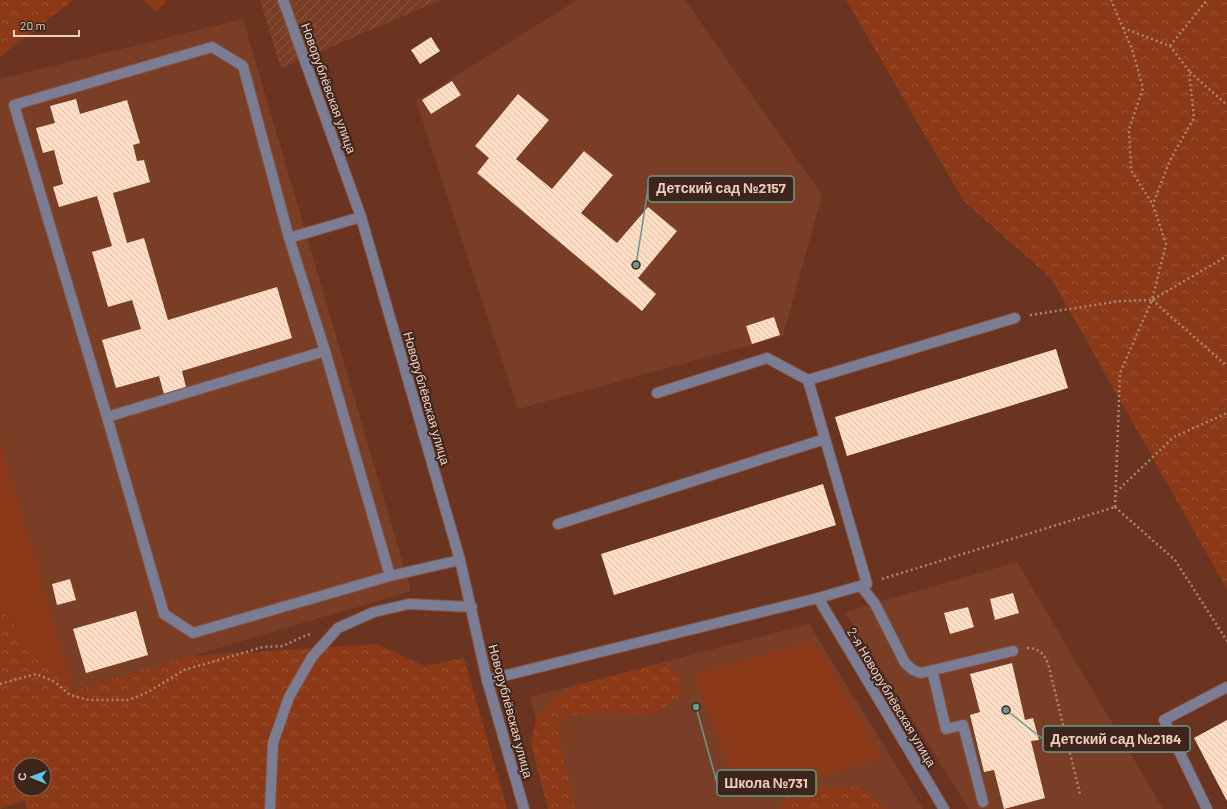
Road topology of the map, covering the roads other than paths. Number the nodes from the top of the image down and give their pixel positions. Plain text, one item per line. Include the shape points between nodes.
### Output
1 (284, 0) edge
2 (361, 217) junction
3 (289, 238) junction
4 (1016, 318) road end
5 (325, 351) junction
6 (808, 380) junction
7 (656, 393) dead end
8 (107, 417) junction
9 (825, 439) junction
10 (558, 524) dead end
11 (460, 560) junction
12 (390, 576) junction
13 (864, 585) junction
14 (818, 598) junction
15 (472, 608) junction
16 (1013, 651) road end
17 (932, 670) junction
18 (487, 680) junction
19 (1227, 688) edge
20 (983, 802) dead end
21 (270, 809) edge
22 (524, 809) edge
23 (944, 809) edge
24 (1207, 809) edge

1 - 2 street, Новорублёвская улица
2 - 3 street
2 - 11 street, Новорублёвская улица
3 - 5 street
3 - 8 street via 243,66 212,48 14,105
4 - 6 street
5 - 8 street
5 - 12 street
6 - 7 street via 767,358
6 - 9 street
8 - 12 street via 164,614 193,633
9 - 10 street
9 - 13 street
11 - 12 street
11 - 15 street, Новорублёвская улица
13 - 14 street
13 - 17 street via 905,663 921,673
14 - 18 street
14 - 23 street, 2-я Новорублёвская улица
15 - 18 street, Новорублёвская улица
15 - 21 street via 409,604 374,612 338,628 312,657 289,697 273,743
16 - 17 street
17 - 20 street via 946,730 963,725
18 - 22 street, Новорублёвская улица
19 - 24 street via 1164,720

